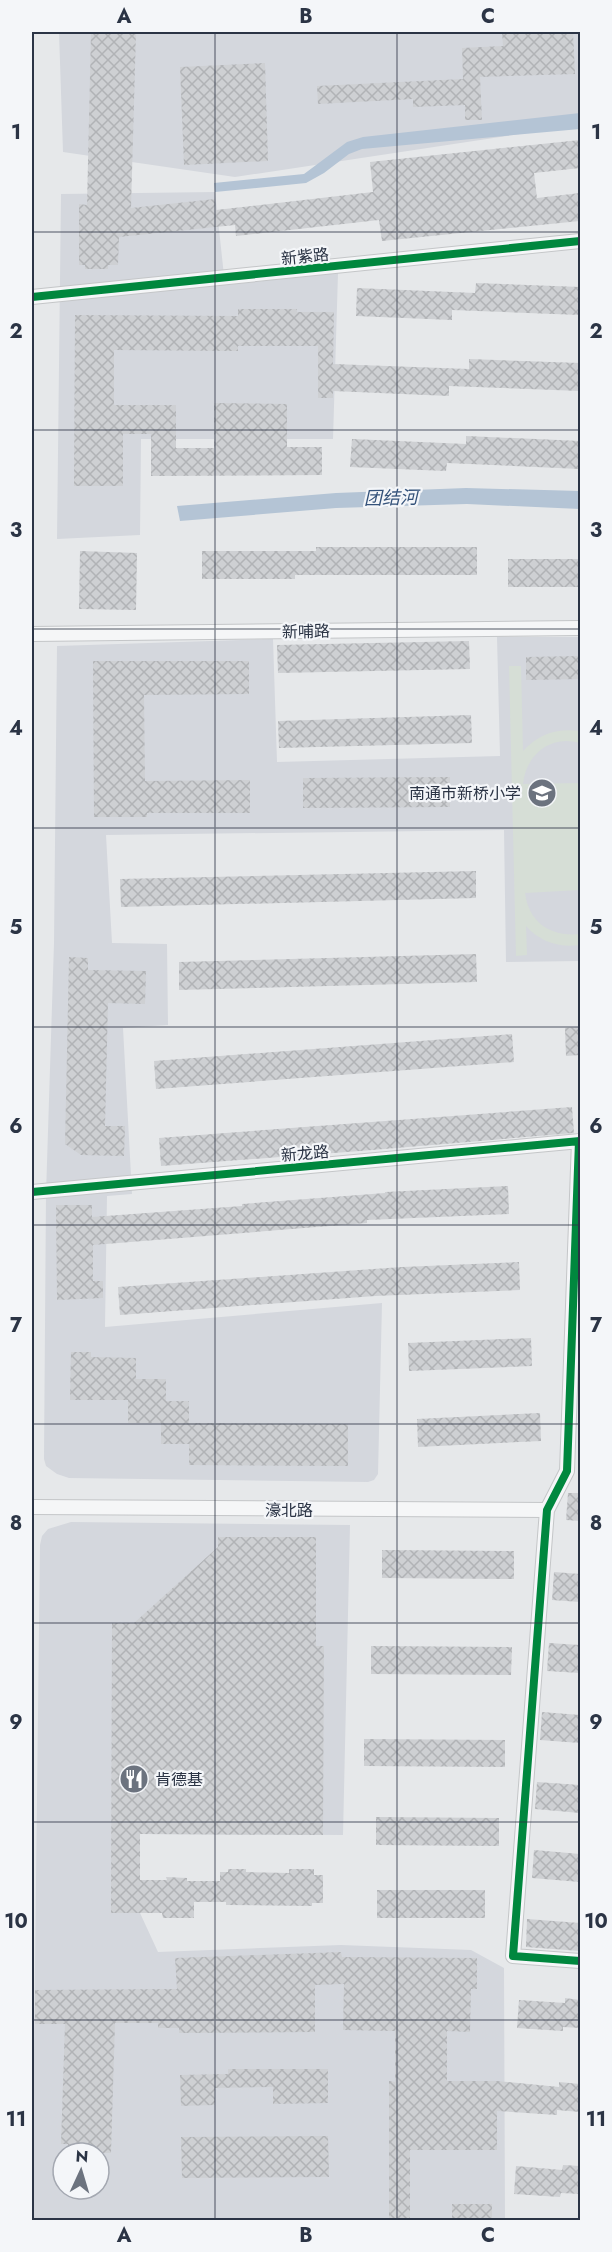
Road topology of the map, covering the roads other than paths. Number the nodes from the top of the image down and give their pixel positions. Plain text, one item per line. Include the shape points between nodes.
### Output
1 (580, 241) edge
2 (32, 297) edge
3 (580, 628) edge
4 (32, 634) edge
5 (580, 1141) edge
6 (32, 1192) edge
7 (32, 1506) edge
8 (547, 1510) junction
9 (580, 1961) edge

1 - 2 street, 新紫路
3 - 4 street, 新哺路
5 - 6 street, 新龙路
5 - 8 street via 567,1472
7 - 8 street, 濠北路
8 - 9 street via 513,1956

